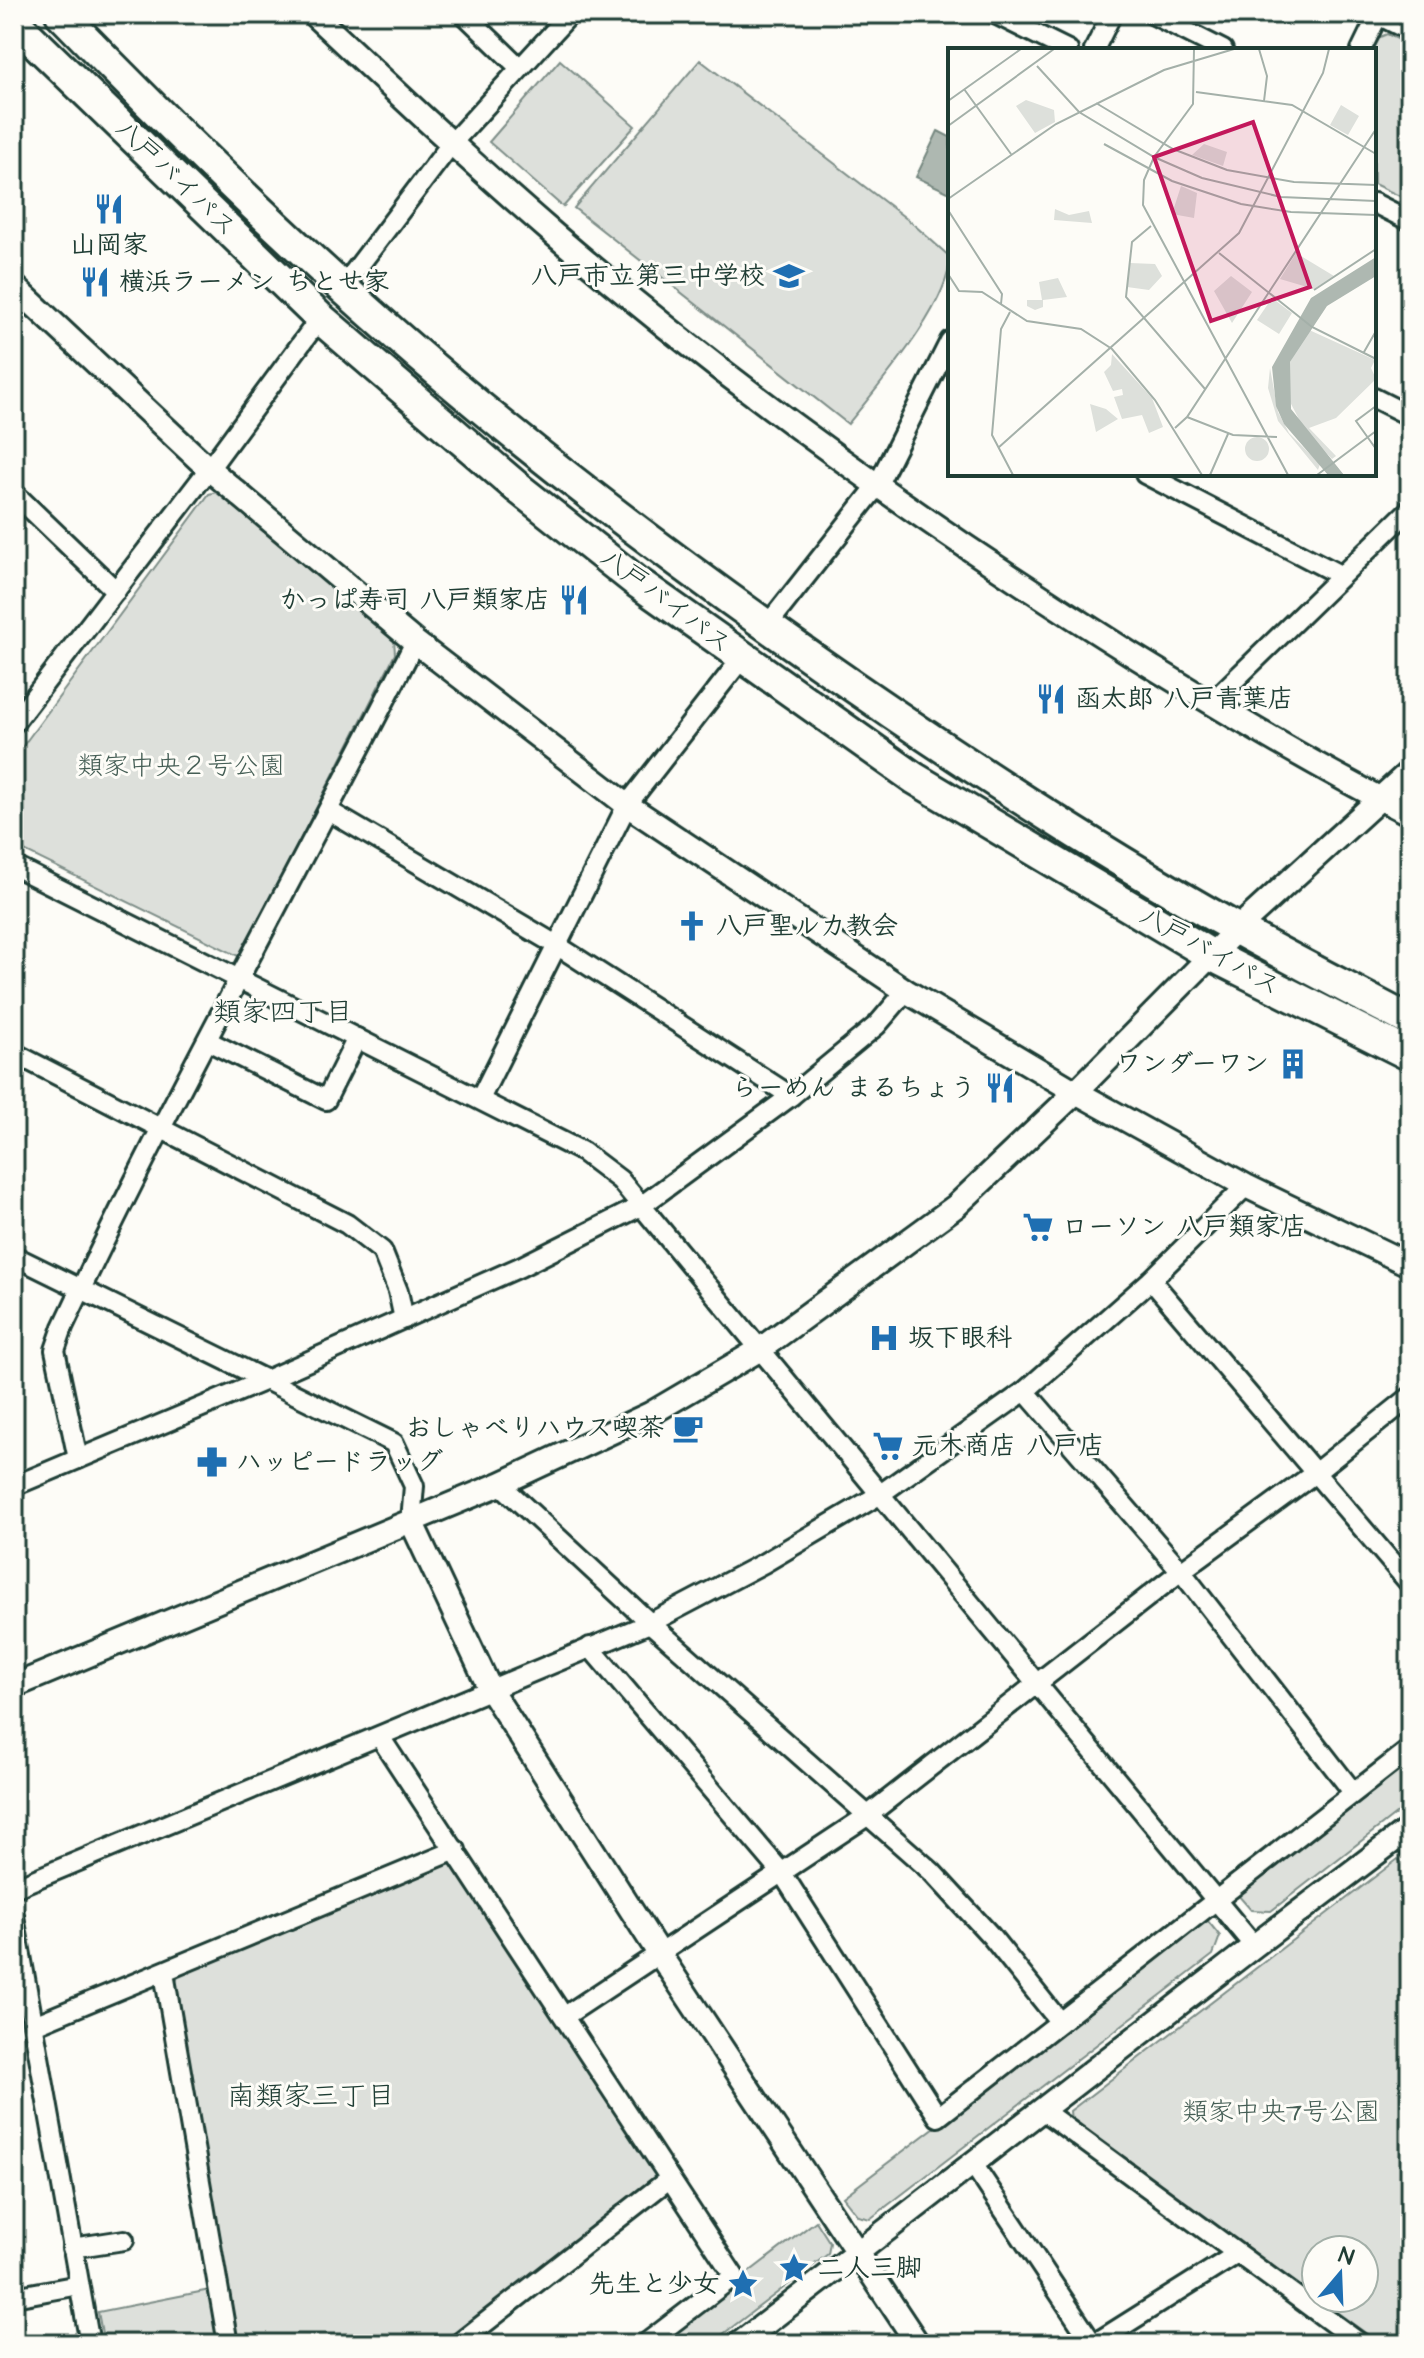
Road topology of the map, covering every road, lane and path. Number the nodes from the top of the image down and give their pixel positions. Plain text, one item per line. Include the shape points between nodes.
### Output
1 (61, 14) edge
2 (313, 14) edge
3 (464, 14) edge
4 (570, 14) edge
5 (995, 14) edge
6 (1112, 14) edge
7 (1152, 14) edge
8 (1377, 15) edge
9 (14, 22) edge
10 (1410, 31) edge
11 (1064, 48) edge
12 (1095, 48) edge
13 (1219, 48) edge
14 (1362, 48) edge
15 (520, 68) junction
16 (451, 144) junction
17 (1376, 204) edge
18 (1410, 221) edge
19 (14, 286) edge
20 (342, 288) junction
21 (320, 318) junction
22 (948, 350) edge
23 (943, 373) edge
24 (1376, 399) edge
25 (1410, 416) edge
26 (209, 469) junction
27 (1150, 476) edge
28 (877, 486) junction
29 (14, 493) edge
30 (1410, 509) edge
31 (1340, 575) junction
32 (116, 591) junction
33 (766, 627) junction
34 (415, 642) junction
35 (742, 658) junction
36 (1211, 703) junction
37 (14, 723) edge
38 (1410, 771) edge
39 (1380, 799) junction
40 (627, 805) junction
41 (329, 811) junction
42 (1410, 814) edge
43 (14, 866) edge
44 (1237, 929) junction
45 (558, 946) junction
46 (1211, 955) junction
47 (240, 980) junction
48 (906, 991) junction
49 (1410, 1021) edge
50 (357, 1038) junction
51 (208, 1041) junction
52 (14, 1053) edge
53 (1410, 1055) edge
54 (1076, 1092) junction
55 (791, 1096) junction
56 (480, 1099) junction
57 (163, 1128) junction
58 (1246, 1186) junction
59 (641, 1206) junction
60 (14, 1256) edge
61 (1410, 1265) edge
62 (1151, 1280) junction
63 (82, 1288) junction
64 (404, 1319) junction
65 (759, 1350) junction
66 (266, 1380) junction
67 (1025, 1391) junction
68 (1410, 1397) edge
69 (78, 1459) junction
70 (1315, 1473) junction
71 (500, 1484) junction
72 (14, 1486) edge
73 (879, 1495) junction
74 (411, 1521) junction
75 (1181, 1571) junction
76 (1410, 1584) edge
77 (650, 1623) junction
78 (590, 1647) junction
79 (1035, 1683) junction
80 (14, 1686) edge
81 (490, 1689) junction
82 (380, 1737) junction
83 (1410, 1749) edge
84 (1353, 1792) junction
85 (867, 1816) junction
86 (1406, 1838) edge
87 (456, 1850) junction
88 (782, 1873) junction
89 (14, 1888) edge
90 (1216, 1899) junction
91 (14, 1916) edge
92 (1254, 1946) junction
93 (660, 1955) junction
94 (164, 1973) junction
95 (565, 2016) junction
96 (1059, 2021) junction
97 (34, 2025) junction
98 (1042, 2110) junction
99 (973, 2164) junction
100 (669, 2179) junction
101 (124, 2240) dead end
102 (72, 2248) junction
103 (859, 2253) junction
104 (1237, 2254) junction
105 (79, 2285) junction
106 (14, 2297) edge
107 (90, 2344) edge
108 (228, 2344) edge
109 (458, 2344) edge
110 (645, 2344) edge
111 (739, 2344) edge
112 (918, 2344) edge
113 (1093, 2344) edge
114 (1361, 2344) edge

1 - 20 highway, 八戸バイパス via 189,145
2 - 16 street
3 - 15 street
4 - 15 street
5 - 11 street
6 - 12 street
7 - 13 street
8 - 10 street
8 - 14 street
9 - 21 highway, 八戸バイパス
15 - 16 street
16 - 20 street
16 - 28 street via 671,331
17 - 18 street
19 - 26 street
20 - 33 highway, 八戸バイパス via 498,423
21 - 26 street
21 - 35 highway, 八戸バイパス via 518,488
22 - 23 street
23 - 28 street
24 - 25 street
26 - 32 street
26 - 34 street
27 - 31 street
28 - 33 street
28 - 36 street via 1041,598
29 - 32 street
30 - 31 street
31 - 36 street
32 - 37 street
33 - 44 highway, 八戸バイパス via 973,768
34 - 40 street
34 - 41 street
35 - 40 street
35 - 46 highway, 八戸バイパス via 914,778
36 - 39 street
38 - 39 street
39 - 42 street
39 - 44 street
40 - 45 street
40 - 48 street
41 - 45 street
41 - 47 street
43 - 47 street
44 - 46 street
44 - 49 highway, 八戸バイパス
45 - 55 street
45 - 56 street
46 - 53 highway, 八戸バイパス
46 - 54 street
47 - 50 street
47 - 51 street
48 - 54 street
48 - 55 street via 877,1025
50 - 51 street via 326,1100
50 - 56 street
51 - 57 street
52 - 57 street
54 - 58 street
54 - 65 street via 956,1206
55 - 59 street
56 - 59 street via 583,1152 620,1180
57 - 63 street
57 - 64 street via 347,1224 382,1251
58 - 61 street
58 - 62 street
59 - 64 street
59 - 65 street
60 - 63 street
62 - 67 street
62 - 70 street
63 - 66 street
63 - 69 street via 55,1350
64 - 66 street
65 - 71 street via 650,1414
65 - 73 street
66 - 69 street
66 - 74 street via 394,1443 414,1486
67 - 73 street
67 - 75 street
68 - 70 street
69 - 72 street
70 - 75 street
70 - 76 street
71 - 74 street
71 - 77 street
73 - 77 street
73 - 79 street
74 - 80 street
74 - 81 street
75 - 79 street
75 - 84 street
77 - 78 street
77 - 85 street
78 - 81 street
78 - 88 street
79 - 85 street
79 - 90 street
81 - 82 street
81 - 93 street
82 - 87 street
82 - 89 street
83 - 84 street
84 - 90 street
85 - 88 street
85 - 96 street via 932,1872
86 - 92 street
87 - 94 street
87 - 95 street
88 - 93 street
88 - 96 street via 938,2117
90 - 92 street
90 - 96 street
91 - 97 street
92 - 98 street
93 - 95 street
93 - 103 street
94 - 97 street
94 - 108 street
95 - 100 street
97 - 102 street
98 - 99 street
98 - 104 street
99 - 103 street
99 - 113 street
100 - 109 street
100 - 110 street via 734,2276
101 - 102 street
102 - 105 street
103 - 111 street
103 - 112 street
104 - 113 street
104 - 114 street
105 - 106 street
105 - 107 street

